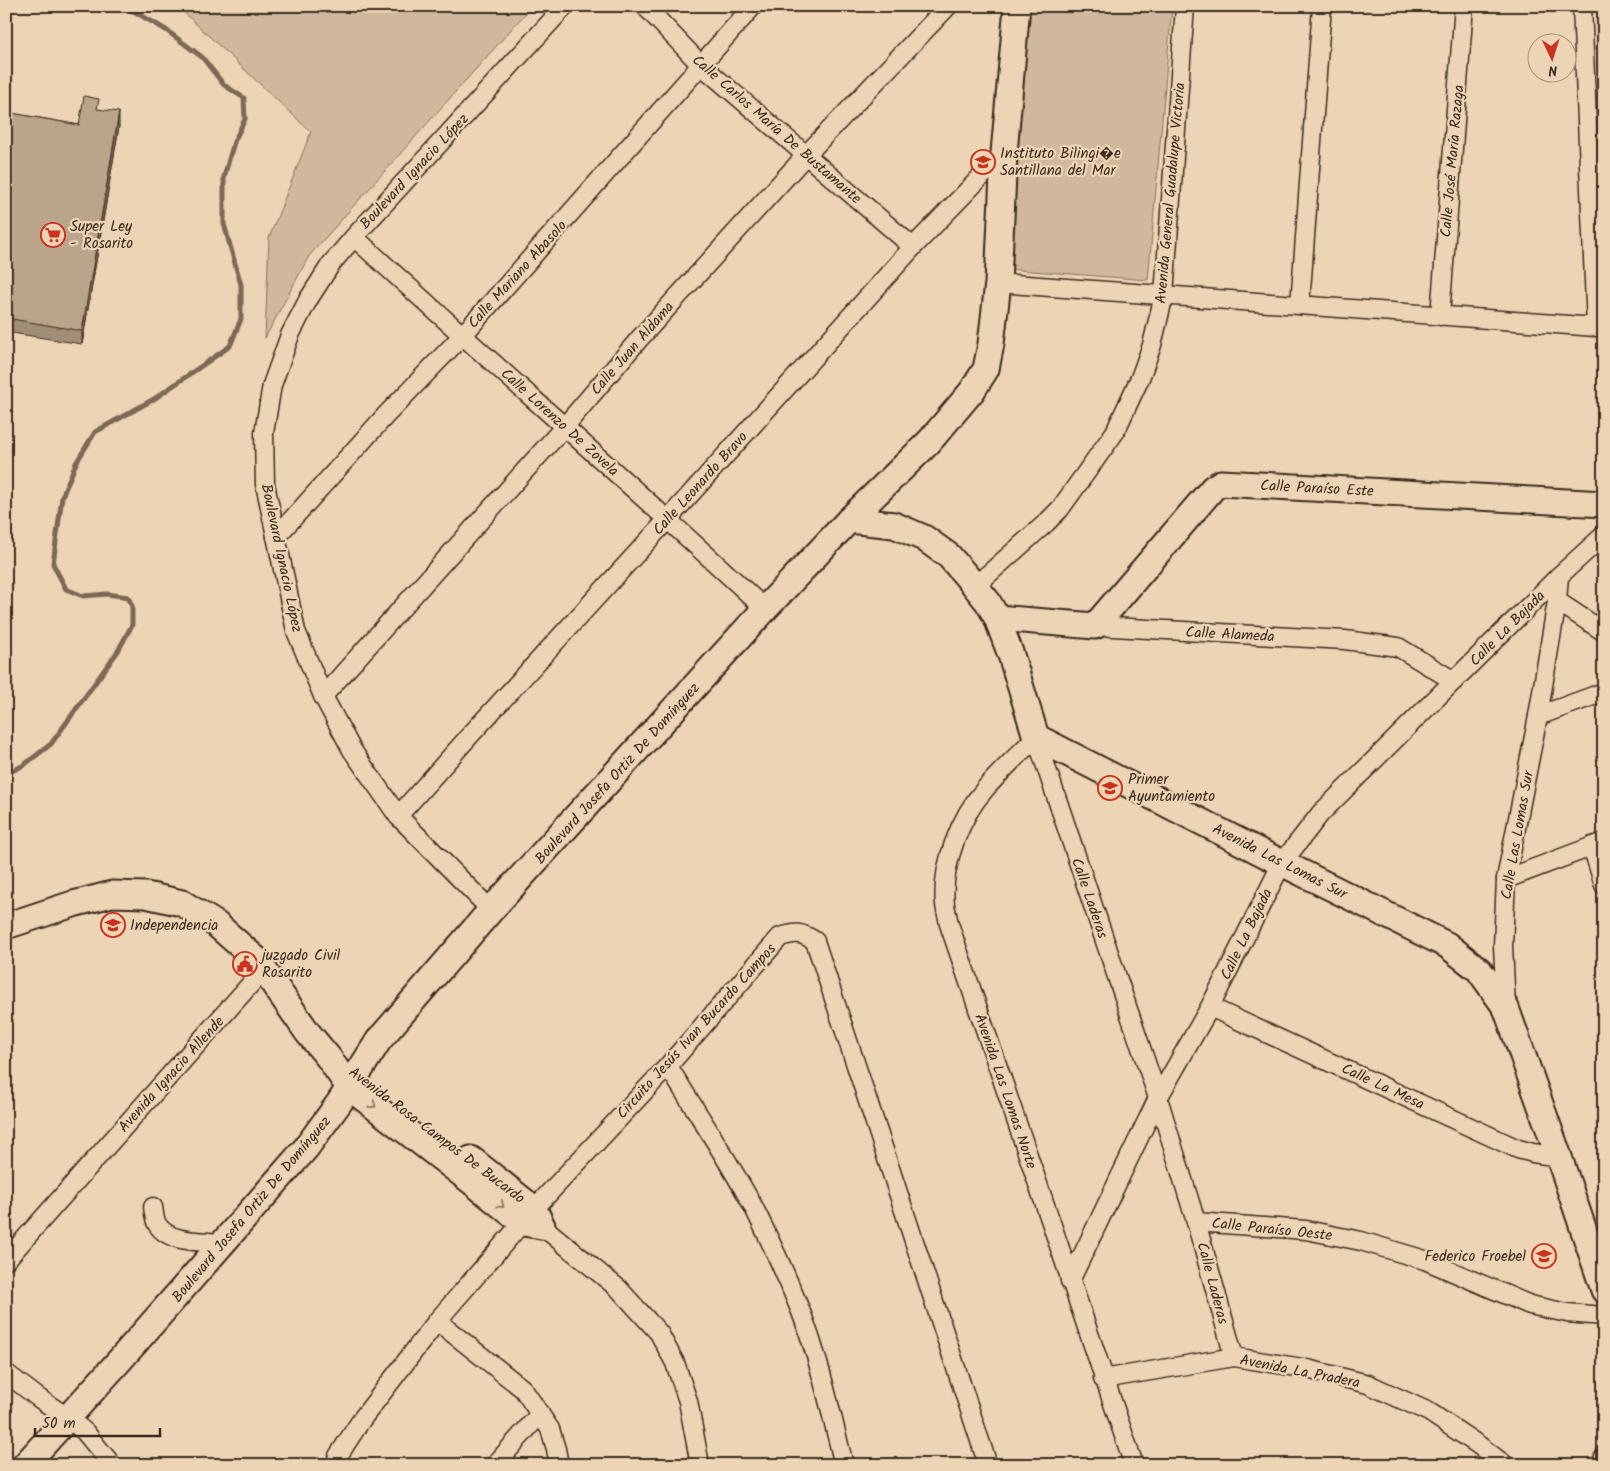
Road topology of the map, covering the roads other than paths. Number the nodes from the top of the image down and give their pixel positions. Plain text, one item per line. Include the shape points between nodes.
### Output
1 (565, 6) edge
2 (645, 6) edge
3 (753, 6) edge
4 (948, 6) edge
5 (1017, 6) edge
6 (1185, 6) edge
7 (1322, 6) edge
8 (1464, 6) edge
9 (1582, 6) edge
10 (701, 65) junction
11 (1004, 153) junction
12 (806, 155) junction
13 (354, 237) junction
14 (913, 247) junction
15 (998, 283) junction
16 (1164, 295) junction
17 (1300, 305) junction
18 (1440, 316) junction
19 (462, 336) junction
20 (565, 426) junction
21 (1604, 504) edge
22 (668, 519) junction
23 (849, 520) junction
24 (1604, 535) edge
25 (276, 537) junction
26 (1559, 576) junction
27 (975, 586) junction
28 (1557, 601) junction
29 (766, 609) junction
30 (997, 618) junction
31 (1095, 626) junction
32 (1604, 632) edge
33 (1454, 681) junction
34 (1604, 692) edge
35 (323, 696) junction
36 (1538, 716) junction
37 (1036, 737) junction
38 (398, 816) junction
39 (1598, 844) edge
40 (1282, 863) junction
41 (1506, 878) junction
42 (1604, 885) edge
43 (491, 910) junction
44 (6, 926) edge
45 (264, 969) junction
46 (1210, 1007) junction
47 (1506, 1008) junction
48 (668, 1066) junction
49 (354, 1079) junction
50 (1158, 1098) junction
51 (1559, 1157) junction
52 (153, 1207) dead end
53 (533, 1219) junction
54 (1196, 1222) junction
55 (224, 1243) junction
56 (6, 1260) edge
57 (1070, 1281) junction
58 (1604, 1290) edge
59 (1604, 1316) edge
60 (437, 1321) junction
61 (1234, 1357) junction
62 (6, 1373) edge
63 (1104, 1379) junction
64 (540, 1414) junction
65 (68, 1417) junction
66 (1604, 1457) edge
67 (25, 1465) edge
68 (112, 1465) edge
69 (335, 1465) edge
70 (495, 1465) edge
71 (559, 1465) edge
72 (700, 1465) edge
73 (844, 1465) edge
74 (988, 1465) edge
75 (1134, 1465) edge
76 (1506, 1465) edge
77 (1600, 1465) edge

1 - 13 street, Boulevard Ignacio López
2 - 10 street, Calle Carlos María De Bustamante
3 - 10 street, Calle Mariano Abasolo
4 - 12 street, Calle Juan Aldama
5 - 11 street, Boulevard Josefa Ortiz De Domínguez
6 - 16 street, Avenida General Guadalupe Victoria
7 - 17 street
8 - 18 street, Calle José María Razaga
9 - 18 street via 1596,327
10 - 12 street, Calle Carlos María De Bustamante
10 - 19 street, Calle Mariano Abasolo
11 - 14 street, Calle Leonardo Bravo
11 - 15 street, Boulevard Josefa Ortiz De Domínguez
12 - 14 street, Calle Carlos María De Bustamante
12 - 20 street, Calle Juan Aldama
13 - 19 street, Calle Lorenzo De Zovela
13 - 25 street, Boulevard Ignacio López via 330,264 308,300 290,335 272,385 264,433 265,484
14 - 22 street, Calle Leonardo Bravo
15 - 16 street
15 - 23 street, Boulevard Josefa Ortiz De Domínguez via 986,369 972,391 929,442
16 - 17 street
16 - 27 street, Avenida General Guadalupe Victoria via 1152,345 1115,432 1060,509
17 - 18 street
19 - 20 street, Calle Lorenzo De Zovela
19 - 25 street, Calle Mariano Abasolo
20 - 22 street, Calle Lorenzo De Zovela
20 - 35 street, Calle Juan Aldama
21 - 31 street, Calle Paraíso Este via 1221,483 1213,488
22 - 29 street, Calle Lorenzo De Zovela
22 - 38 street, Calle Leonardo Bravo
23 - 27 street, Calle Laderas via 894,525 924,538 949,556
23 - 29 street, Boulevard Josefa Ortiz De Domínguez
24 - 26 street, Calle La Bajada
25 - 35 street, Boulevard Ignacio López via 296,631
26 - 28 street, Calle Las Lomas Sur
26 - 33 street, Calle La Bajada
27 - 30 street, Calle Laderas
28 - 32 street
28 - 36 street, Calle Las Lomas Sur
29 - 43 street, Boulevard Josefa Ortiz De Domínguez
30 - 31 street, Calle Alameda
30 - 37 street, Calle Laderas
31 - 33 street, Calle Alameda via 1345,640 1398,648
33 - 40 street, Calle La Bajada via 1320,814
34 - 36 street
35 - 38 street, Boulevard Ignacio López via 352,750
36 - 41 street, Calle Las Lomas Sur
37 - 40 street, Avenida Las Lomas Sur
37 - 50 street, Calle Laderas
37 - 57 street, Avenida Las Lomas Norte via 984,790 971,809 950,854 945,905
38 - 43 street, Boulevard Ignacio López
39 - 41 street
39 - 42 street
40 - 46 street, Calle La Bajada
40 - 47 street, Avenida Las Lomas Sur via 1447,945 1479,970
41 - 47 street, Calle Las Lomas Sur via 1503,946
43 - 49 street, Boulevard Josefa Ortiz De Domínguez via 379,1040
44 - 45 street via 112,894 146,895 182,903 216,924
45 - 49 street, Avenida Rosa Campos De Bucardo via 308,1033 328,1057
45 - 56 street, Avenida Ignacio Allende
46 - 50 street, Calle La Bajada
46 - 51 street, Calle La Mesa via 1518,1149
47 - 51 street, Calle Las Lomas Sur
48 - 53 street, Circuito Jesús Ivan Bucardo Campos
48 - 73 street via 754,1209 801,1312 822,1376
48 - 74 street, Circuito Jesús Ivan Bucardo Campos via 780,937 804,934 815,941
49 - 53 street, Avenida Rosa Campos De Bucardo via 432,1132 476,1174
49 - 55 street, Boulevard Josefa Ortiz De Domínguez via 306,1148
50 - 54 street, Calle Laderas
50 - 57 street, Calle La Bajada
51 - 58 street, Calle Las Lomas Sur
52 - 55 street via 156,1222 166,1234 182,1240
53 - 60 street, Circuito Jesús Ivan Bucardo Campos
53 - 72 street, Avenida Rosa Campos De Bucardo via 619,1289 659,1333 675,1363 688,1401
54 - 59 street, Calle Paraíso Oeste via 1306,1230 1361,1241 1425,1260 1530,1305
54 - 61 street, Calle Laderas
55 - 65 street, Boulevard Josefa Ortiz De Domínguez
57 - 63 street, Avenida Las Lomas Norte
60 - 64 street via 523,1389
60 - 69 street, Circuito Jesús Ivan Bucardo Campos via 362,1419
61 - 63 street, Avenida La Pradera
61 - 76 street, Avenida La Pradera via 1303,1368 1368,1384 1429,1412
62 - 65 street
63 - 75 street, Avenida Las Lomas Norte
64 - 70 street
64 - 71 street via 550,1429
65 - 67 street, Boulevard Josefa Ortiz De Domínguez
65 - 68 street
66 - 77 street

